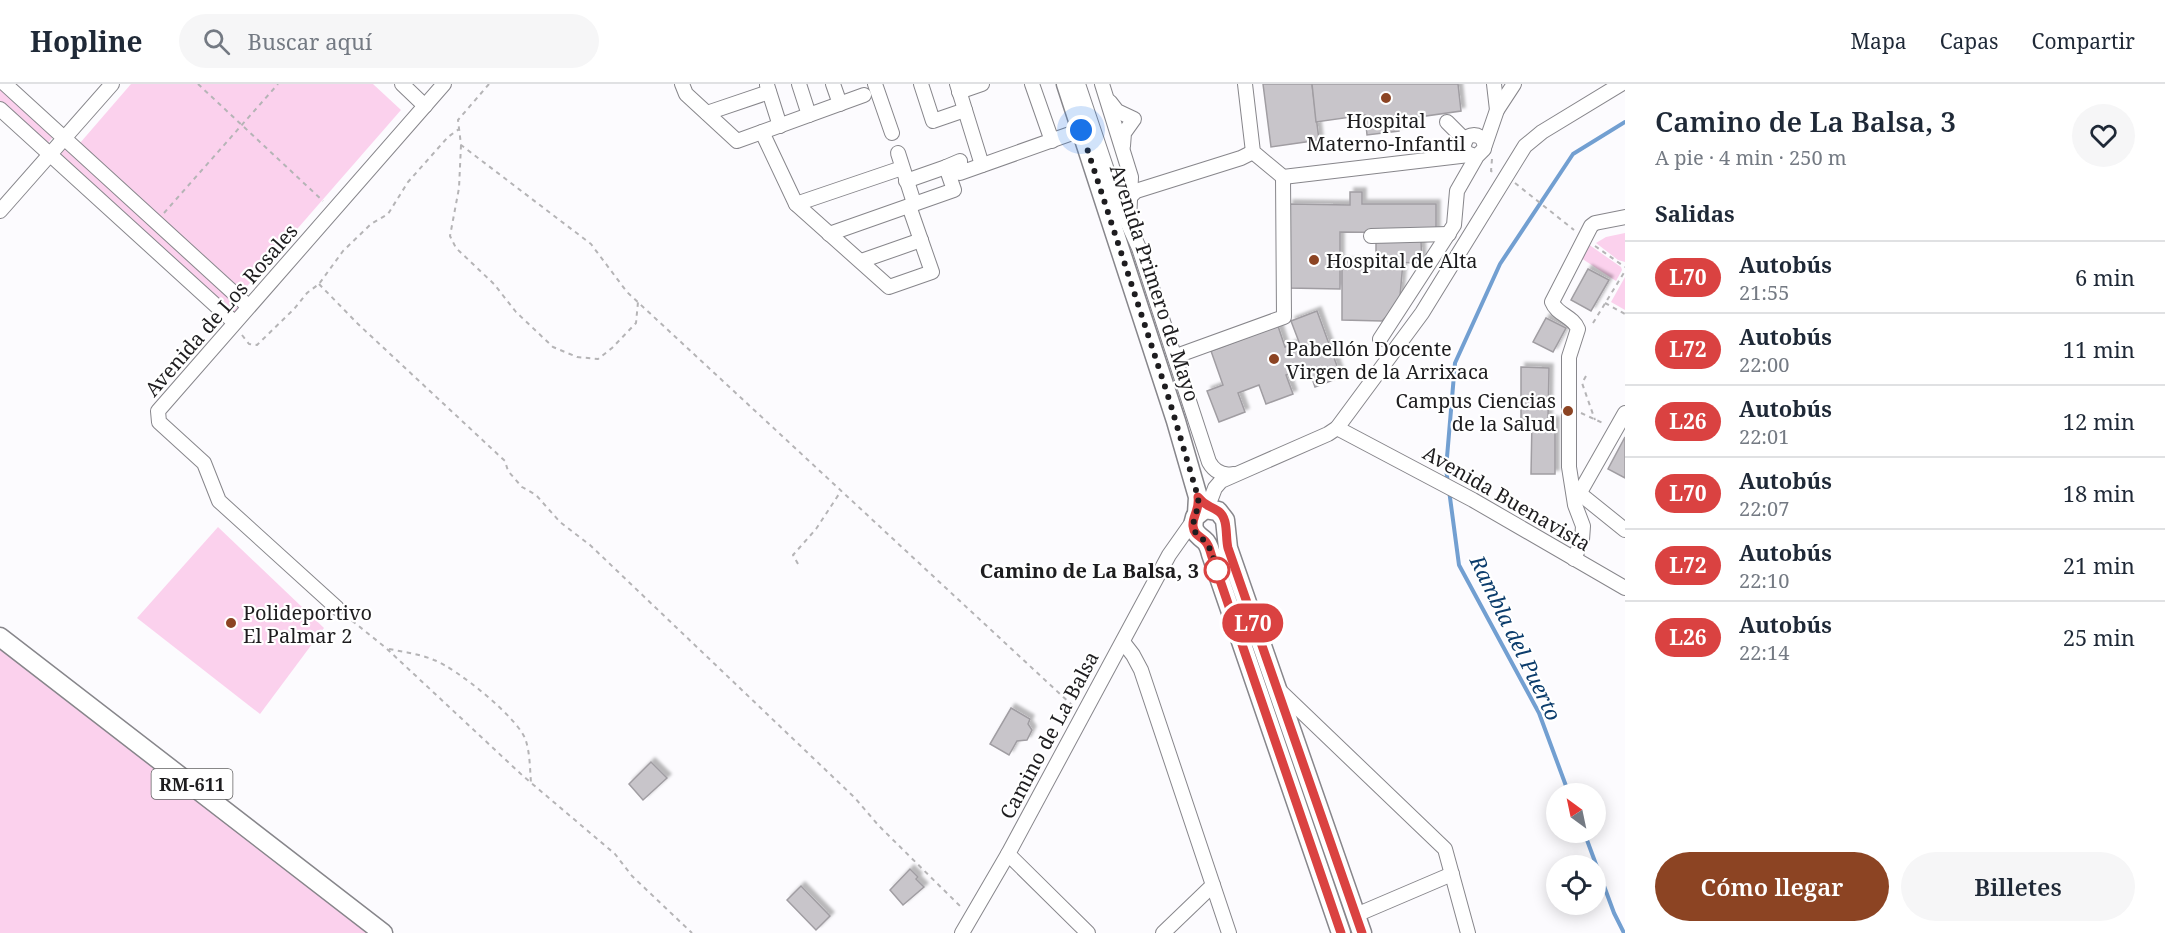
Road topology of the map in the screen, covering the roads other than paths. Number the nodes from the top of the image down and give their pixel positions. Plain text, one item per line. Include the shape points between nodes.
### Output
1 (5, 84) edge
2 (112, 84) edge
3 (402, 84) edge
4 (444, 84) edge
5 (682, 84) edge
6 (799, 84) edge
7 (833, 84) edge
8 (875, 84) edge
9 (921, 84) edge
10 (982, 84) edge
11 (1032, 84) edge
12 (1065, 84) edge
13 (1078, 84) edge
14 (1245, 84) edge
15 (1494, 84) edge
16 (1514, 84) edge
17 (1621, 84) edge
18 (768, 88) edge
19 (958, 88) edge
20 (1104, 89) edge
21 (864, 95) dead end
22 (840, 104) junction
23 (425, 106) junction
24 (0, 109) edge
25 (965, 110) junction
26 (1497, 110) junction
27 (707, 113) junction
28 (809, 115) junction
29 (1447, 122) dead end
30 (780, 126) junction
31 (1081, 130) junction
32 (762, 132) junction
33 (891, 133) dead end
34 (64, 138) junction
35 (1052, 141) junction
36 (1123, 152) junction
37 (1253, 152) junction
38 (1477, 152) junction
39 (898, 153) dead end
40 (50, 155) junction
41 (982, 165) junction
42 (946, 167) junction
43 (904, 175) junction
44 (1283, 177) junction
45 (1131, 179) junction
46 (1141, 189) junction
47 (1129, 198) junction
48 (796, 204) junction
49 (912, 204) junction
50 (0, 211) edge
51 (1625, 217) edge
52 (1129, 225) junction
53 (829, 234) junction
54 (1449, 234) junction
55 (1371, 236) dead end
56 (921, 240) junction
57 (861, 261) junction
58 (248, 306) junction
59 (1140, 309) junction
60 (234, 322) junction
61 (1380, 339) dead end
62 (1179, 355) dead end
63 (1625, 413) edge
64 (1337, 428) junction
65 (1185, 452) junction
66 (1226, 480) junction
67 (1576, 491) junction
68 (1206, 518) junction
69 (1625, 530) edge
70 (1574, 559) junction
71 (1625, 588) edge
72 (336, 608) road end
73 (0, 637) edge
74 (1123, 642) junction
75 (1275, 686) junction
76 (1008, 854) junction
77 (1452, 874) junction
78 (1213, 885) junction
79 (1329, 897) junction
80 (1356, 915) junction
81 (384, 933) edge
82 (962, 933) edge
83 (1088, 933) edge
84 (1163, 933) edge
85 (1229, 933) edge
86 (1341, 933) edge
87 (1349, 933) edge
88 (1362, 933) edge
89 (1468, 933) edge

1 - 34 street
2 - 34 street
3 - 23 street
4 - 23 street, Avenida de Los Rosales
5 - 27 street via 686,94
6 - 28 street
7 - 22 street
8 - 33 street
9 - 25 street via 933,121
10 - 19 street
11 - 35 street
12 - 31 main road, Avenida Primero de Mayo
13 - 52 street
14 - 37 street
15 - 26 street
16 - 26 street
17 - 64 street via 1525,146 1422,314
18 - 27 street
18 - 30 street
19 - 25 street
20 - 36 street
20 - 36 street via 1117,111 1134,119 1124,133
21 - 22 street
22 - 28 street
23 - 58 street, Avenida de Los Rosales
24 - 40 street
25 - 41 street
26 - 38 street
27 - 32 street via 737,141
28 - 30 street
29 - 38 street via 1465,140 1478,135
30 - 32 street
31 - 35 street
31 - 59 main road, Avenida Primero de Mayo
32 - 48 street
34 - 40 street
34 - 58 street
35 - 41 street
36 - 45 street
37 - 44 street
37 - 46 street
38 - 44 street
38 - 54 street via 1457,191 1454,225
39 - 43 street
40 - 50 street
40 - 60 street
41 - 42 street via 960,173 960,161
42 - 43 street
42 - 49 street via 954,190
43 - 48 street
43 - 49 street
44 - 62 street via 1284,317
45 - 46 street
45 - 47 street
46 - 47 street
47 - 52 street
48 - 53 street
49 - 53 street
49 - 56 street
51 - 67 street via 1595,223 1581,236 1552,302 1578,329 1569,357 1569,467
52 - 59 street
52 - 66 street via 1209,462 1229,475
53 - 57 street
54 - 55 street
54 - 61 street
56 - 57 street
56 - 57 street via 932,272 889,286
58 - 60 street, Avenida de Los Rosales
59 - 65 main road, Avenida Primero de Mayo
60 - 72 street, Avenida de Los Rosales via 158,411 159,422 204,463 219,501
63 - 67 street
64 - 66 street
64 - 70 street, Avenida Buenavista
65 - 66 street via 1204,472
65 - 68 main road, Avenida Primero de Mayo
66 - 68 street
67 - 69 street
67 - 70 street via 1575,505 1583,526
68 - 74 street, Camino de La Balsa via 1169,555
68 - 75 main road via 1228,548
68 - 79 main road via 1214,561
70 - 71 street, Avenida Buenavista
73 - 81 main road, RM-611
74 - 76 street, Camino de La Balsa
74 - 78 street via 1141,670
75 - 77 street via 1445,849
75 - 80 main road
76 - 82 street, Camino de La Balsa
76 - 83 street
77 - 80 street
77 - 89 street
78 - 84 street
78 - 85 street
79 - 80 main road
79 - 86 main road
80 - 87 main road
80 - 88 main road

